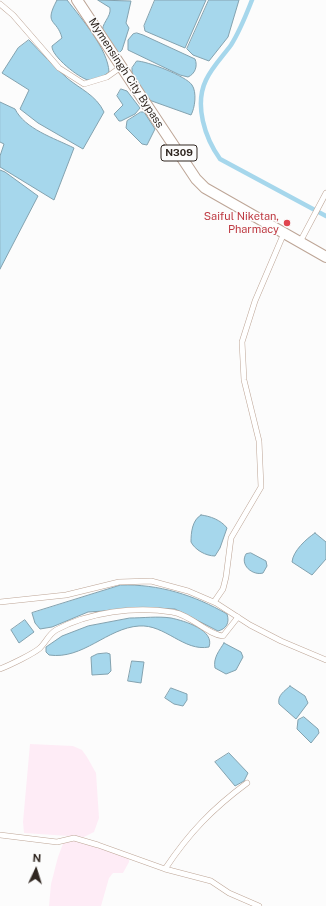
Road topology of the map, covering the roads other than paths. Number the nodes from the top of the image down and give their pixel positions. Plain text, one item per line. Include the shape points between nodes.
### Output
1 (77, 0) edge
2 (0, 4) edge
3 (121, 67) junction
4 (326, 193) edge
5 (284, 233) junction
6 (300, 242) junction
7 (326, 257) edge
8 (0, 602) edge
9 (214, 602) junction
10 (238, 617) junction
11 (326, 660) edge
12 (0, 669) edge
13 (247, 783) dead end
14 (0, 835) edge
15 (165, 869) junction
16 (259, 906) edge

1 - 3 highway, Mymensingh City Bypass / N309
2 - 3 street via 13,15 59,68 84,84 107,77
3 - 5 highway, Mymensingh City Bypass / N309 via 196,179 205,188
4 - 6 street
5 - 6 highway, Mymensingh City Bypass / N309
5 - 9 street via 255,301 242,342 244,380 259,441 261,487 231,538 226,577 223,588
6 - 7 highway, Mymensingh City Bypass / N309
8 - 9 street via 66,595 137,580 167,585
9 - 10 street
10 - 11 street via 282,641
10 - 12 street via 223,636 173,612 109,612 55,630 40,648
13 - 15 street via 220,803 197,825
14 - 15 street via 57,842 74,838
15 - 16 street via 211,881 229,893

